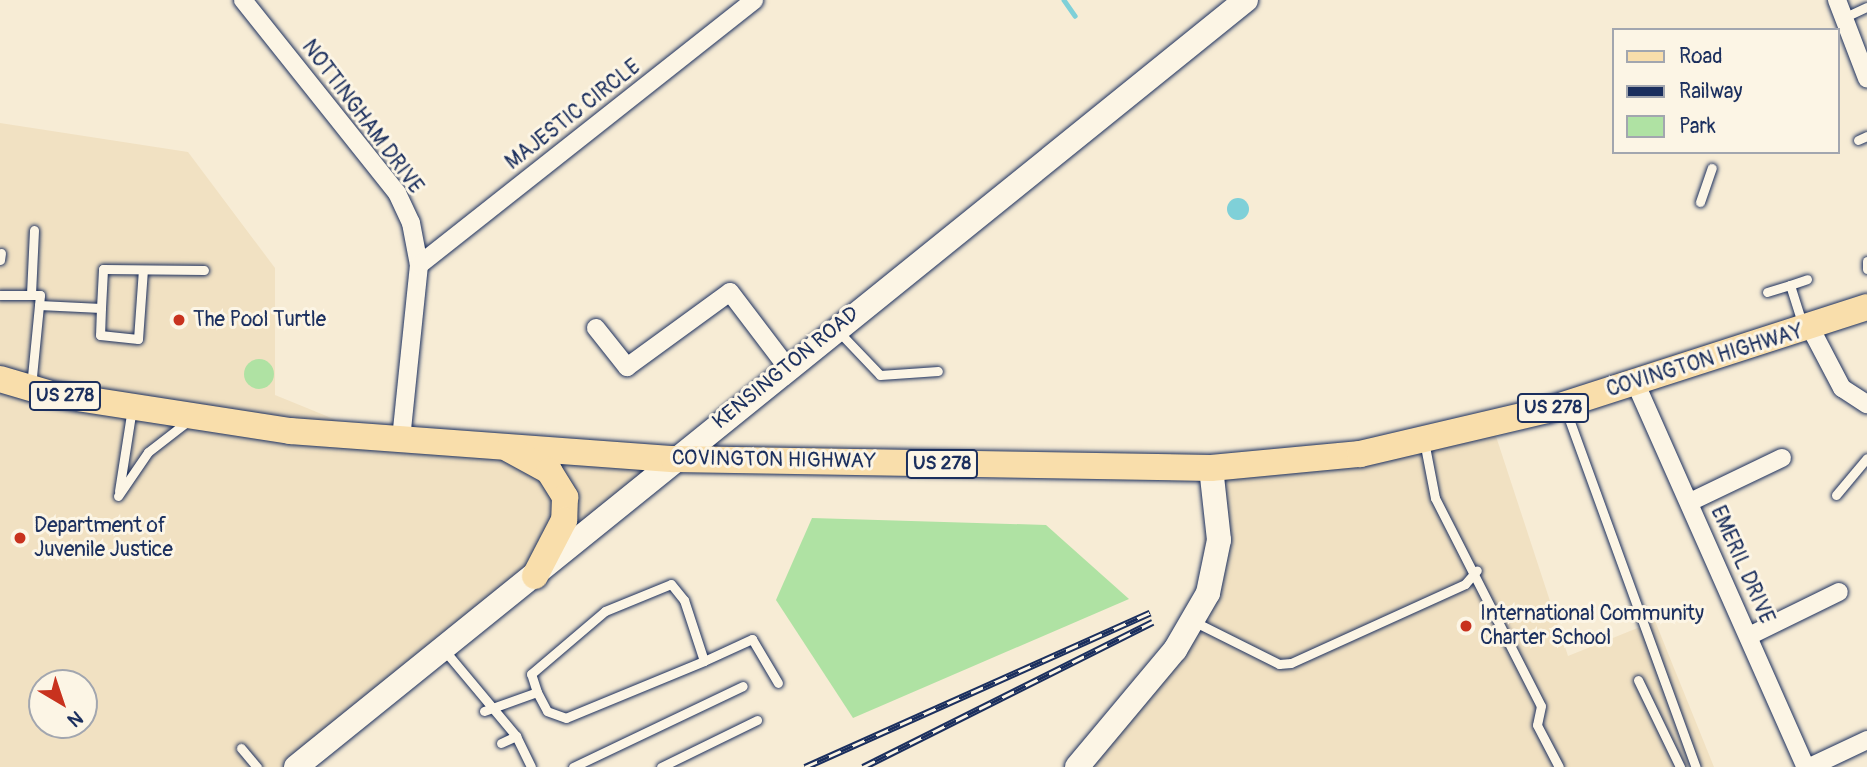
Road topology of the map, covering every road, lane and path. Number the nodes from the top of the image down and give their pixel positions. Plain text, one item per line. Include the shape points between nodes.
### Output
1 (243, 0) edge
2 (754, 0) edge
3 (1246, 0) edge
4 (1837, 0) edge
5 (1867, 7) edge
6 (1841, 19) junction
7 (1867, 78) edge
8 (1712, 168) dead end
9 (1700, 202) dead end
10 (34, 230) dead end
11 (1, 253) edge
12 (0, 260) edge
13 (1867, 261) edge
14 (419, 265) junction
15 (1867, 269) edge
16 (143, 270) junction
17 (204, 270) dead end
18 (1807, 279) dead end
19 (1790, 285) junction
20 (1767, 292) dead end
21 (31, 294) junction
22 (0, 295) edge
23 (38, 305) junction
24 (1867, 307) edge
25 (101, 308) junction
26 (596, 328) dead end
27 (836, 328) junction
28 (1808, 330) junction
29 (787, 368) junction
30 (938, 371) dead end
31 (0, 379) edge
32 (1635, 382) junction
33 (30, 388) junction
34 (1564, 403) junction
35 (1867, 404) edge
36 (132, 406) junction
37 (195, 416) junction
38 (401, 439) junction
39 (1424, 439) junction
40 (502, 444) junction
41 (1782, 458) dead end
42 (1867, 458) edge
43 (674, 459) junction
44 (1211, 468) junction
45 (1836, 495) dead end
46 (1690, 502) junction
47 (1477, 570) junction
48 (535, 576) junction
49 (1839, 592) dead end
50 (1193, 622) junction
51 (1749, 636) junction
52 (443, 649) junction
53 (704, 661) junction
54 (1638, 680) dead end
55 (778, 683) dead end
56 (743, 686) dead end
57 (537, 692) junction
58 (495, 709) junction
59 (484, 711) dead end
60 (757, 720) dead end
61 (516, 736) junction
62 (1867, 740) edge
63 (500, 743) dead end
64 (241, 748) dead end
65 (1086, 764) edge
66 (257, 767) edge
67 (296, 767) edge
68 (531, 767) edge
69 (573, 767) edge
70 (661, 767) edge
71 (1559, 767) edge
72 (1679, 767) edge
73 (1696, 767) edge
74 (1808, 767) edge

1 - 14 street, NOTTINGHAM DRIVE via 397,193 411,223
2 - 14 street, MAJESTIC CIRCLE
3 - 27 street, KENSINGTON ROAD
4 - 6 street
5 - 6 lane
6 - 7 street
8 - 9 lane
10 - 21 lane
11 - 12 lane
13 - 15 lane
14 - 38 street, NOTTINGHAM DRIVE
16 - 17 lane
16 - 25 lane via 103,269
16 - 25 lane via 138,339 100,335
18 - 19 lane
19 - 20 lane
19 - 28 lane
21 - 22 lane
21 - 23 lane via 40,295
23 - 25 lane
23 - 33 lane
24 - 28 main road, COVINGTON HIGHWAY / US 278
26 - 29 street via 627,367 730,292
27 - 29 street, KENSINGTON ROAD
27 - 30 lane via 880,375
28 - 32 main road, COVINGTON HIGHWAY / US 278
28 - 35 street via 1842,388
29 - 43 street, KENSINGTON ROAD
31 - 33 main road, COVINGTON HIGHWAY / US 278
32 - 34 main road, COVINGTON HIGHWAY / US 278
32 - 46 street, EMERIL DRIVE
33 - 36 main road, COVINGTON HIGHWAY / US 278
34 - 39 main road, COVINGTON HIGHWAY / US 278
34 - 73 lane
36 - 37 main road, COVINGTON HIGHWAY / US 278
36 - 37 lane via 118,495 148,452
37 - 38 main road, COVINGTON HIGHWAY / US 278
38 - 40 main road, COVINGTON HIGHWAY / US 278
39 - 44 main road, COVINGTON HIGHWAY / US 278 via 1360,454
39 - 47 lane via 1434,498 1463,564
40 - 43 main road, COVINGTON HIGHWAY / US 278
40 - 48 main road via 549,471 565,497 564,520
41 - 46 street
42 - 45 lane
43 - 44 main road, COVINGTON HIGHWAY / US 278
43 - 48 street, KENSINGTON ROAD
44 - 50 street via 1219,540 1208,593
46 - 51 street, EMERIL DRIVE
47 - 50 lane via 1465,584 1291,663 1279,664
47 - 71 lane via 1541,706 1537,725
48 - 52 street, KENSINGTON ROAD
49 - 51 street
50 - 65 street
51 - 74 street, EMERIL DRIVE
52 - 58 lane
52 - 67 street, KENSINGTON ROAD
53 - 55 lane via 752,639
53 - 57 lane via 566,718 547,711
53 - 57 lane via 684,600 671,584 605,611 548,655 531,674
54 - 72 lane
56 - 69 lane
57 - 58 lane
58 - 59 lane
58 - 61 lane
60 - 70 lane
61 - 63 lane
61 - 68 lane
62 - 74 street
64 - 66 lane

